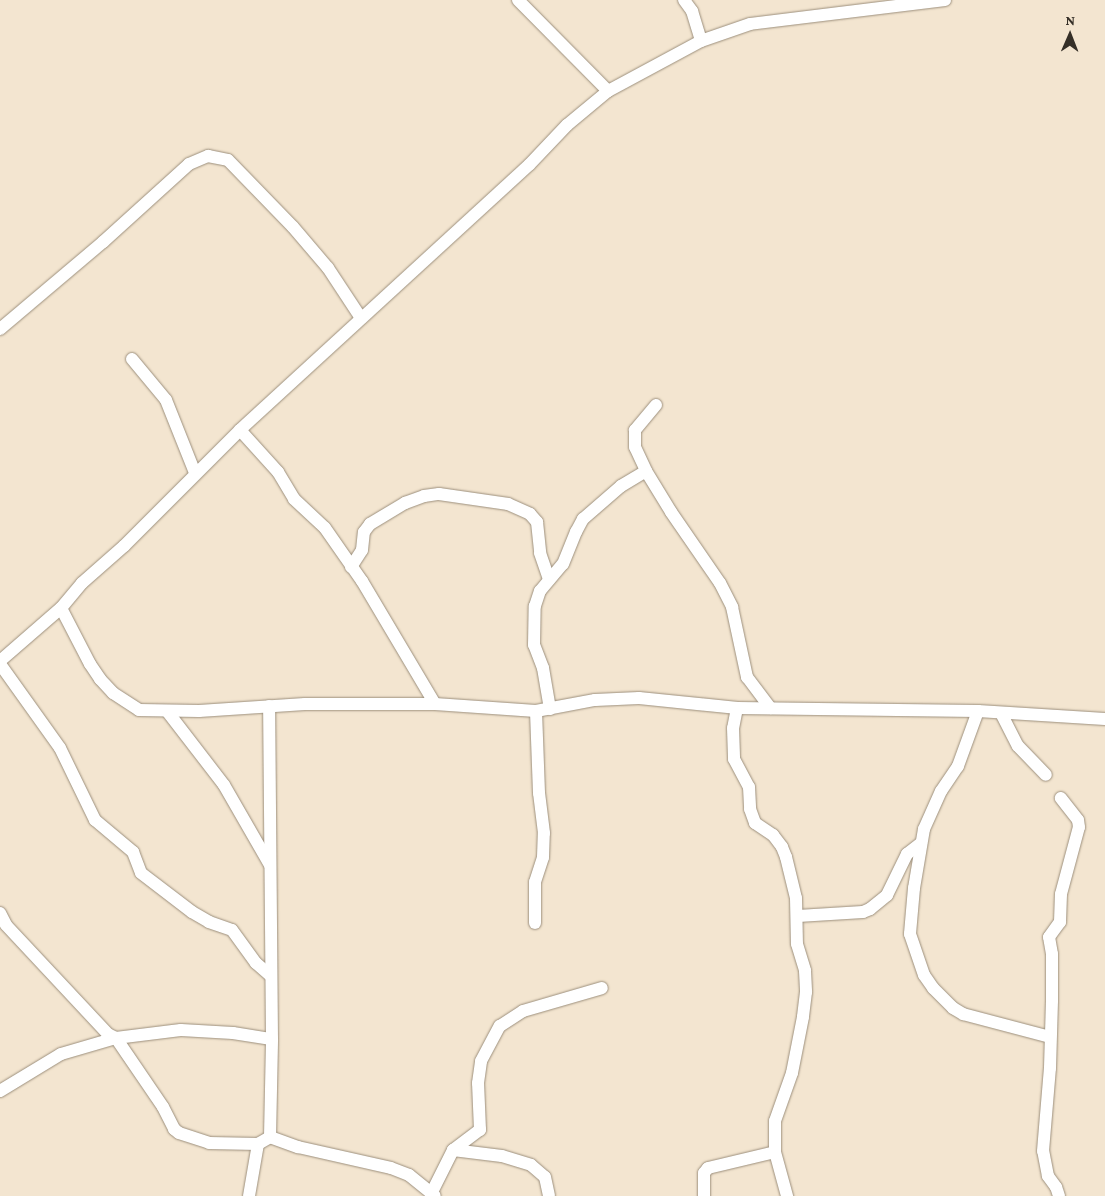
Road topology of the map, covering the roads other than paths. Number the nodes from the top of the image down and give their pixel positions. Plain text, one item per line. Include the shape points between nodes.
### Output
1 (518, 0) edge
2 (684, 0) edge
3 (945, 0) edge
4 (701, 41) junction
5 (608, 91) junction
6 (361, 318) junction
7 (0, 329) edge
8 (132, 359) dead end
9 (656, 405) dead end
10 (240, 430) junction
11 (646, 471) junction
12 (195, 474) junction
13 (351, 567) junction
14 (549, 579) junction
15 (61, 608) junction
16 (0, 661) edge
17 (0, 664) edge
18 (435, 704) junction
19 (269, 706) junction
20 (737, 708) junction
21 (770, 708) junction
22 (550, 709) junction
23 (167, 711) junction
24 (536, 711) junction
25 (978, 711) junction
26 (1001, 713) junction
27 (1105, 718) edge
28 (1046, 775) dead end
29 (1061, 798) dead end
30 (921, 843) junction
31 (270, 865) junction
32 (0, 913) edge
33 (798, 916) junction
34 (535, 923) dead end
35 (271, 976) junction
36 (602, 988) dead end
37 (1050, 1037) junction
38 (116, 1038) junction
39 (272, 1039) junction
40 (0, 1091) edge
41 (270, 1137) junction
42 (258, 1144) junction
43 (453, 1150) junction
44 (775, 1152) junction
45 (434, 1194) edge
46 (249, 1196) edge
47 (549, 1196) edge
48 (704, 1196) edge
49 (788, 1196) edge
50 (1059, 1196) edge

1 - 5 street
2 - 4 street via 692,11
3 - 4 street via 750,24
4 - 5 street
5 - 6 street via 567,125 529,165
6 - 7 street via 328,268 293,227 228,160 208,156 189,164
6 - 10 street
8 - 12 street via 166,400
9 - 11 street via 635,430 635,447
10 - 12 street
10 - 13 street via 278,472 294,500 325,528
11 - 14 street via 621,486 583,519 563,564
11 - 21 street via 720,583 732,607 747,676
12 - 15 street via 124,546 82,583
13 - 14 street via 362,550 364,532 370,524 405,503 439,494 508,504 530,514 537,522 540,553
13 - 18 street via 362,580
14 - 22 street via 535,606 534,645 543,668
15 - 16 street
15 - 23 street via 90,664 113,693 139,710
17 - 35 street via 60,748 92,816 133,852 141,873 192,912 232,930 256,963
18 - 19 street
18 - 24 street
19 - 23 street
19 - 31 street
20 - 21 street
20 - 22 street via 621,698
20 - 33 street via 733,728 734,759 749,787 755,824 774,835 782,847
21 - 25 street
22 - 24 street
23 - 31 street via 224,785
24 - 34 street via 544,834 543,857 535,882
25 - 26 street
25 - 30 street via 958,766 928,818
26 - 27 street
26 - 28 street via 1018,746
29 - 37 street via 1078,820 1079,827 1061,894 1060,922 1049,937 1052,954
30 - 33 street via 908,854 887,895 870,909
30 - 37 street via 910,934 924,975 944,1001 958,1011
31 - 35 street
32 - 38 street via 6,925 35,953 89,1016
33 - 44 street via 797,944 806,992 792,1073 775,1121
35 - 39 street
36 - 43 street via 522,1011 500,1026 481,1061 478,1083 480,1130
37 - 50 street via 1043,1151 1048,1176
38 - 39 street via 181,1030
38 - 40 street via 60,1054
38 - 42 street via 179,1133 209,1143
39 - 41 street
41 - 42 street
41 - 45 street via 298,1147 391,1168 409,1175
42 - 46 street
43 - 45 street
43 - 47 street via 502,1156 531,1165 545,1177
44 - 48 street via 708,1168 704,1173
44 - 49 street

